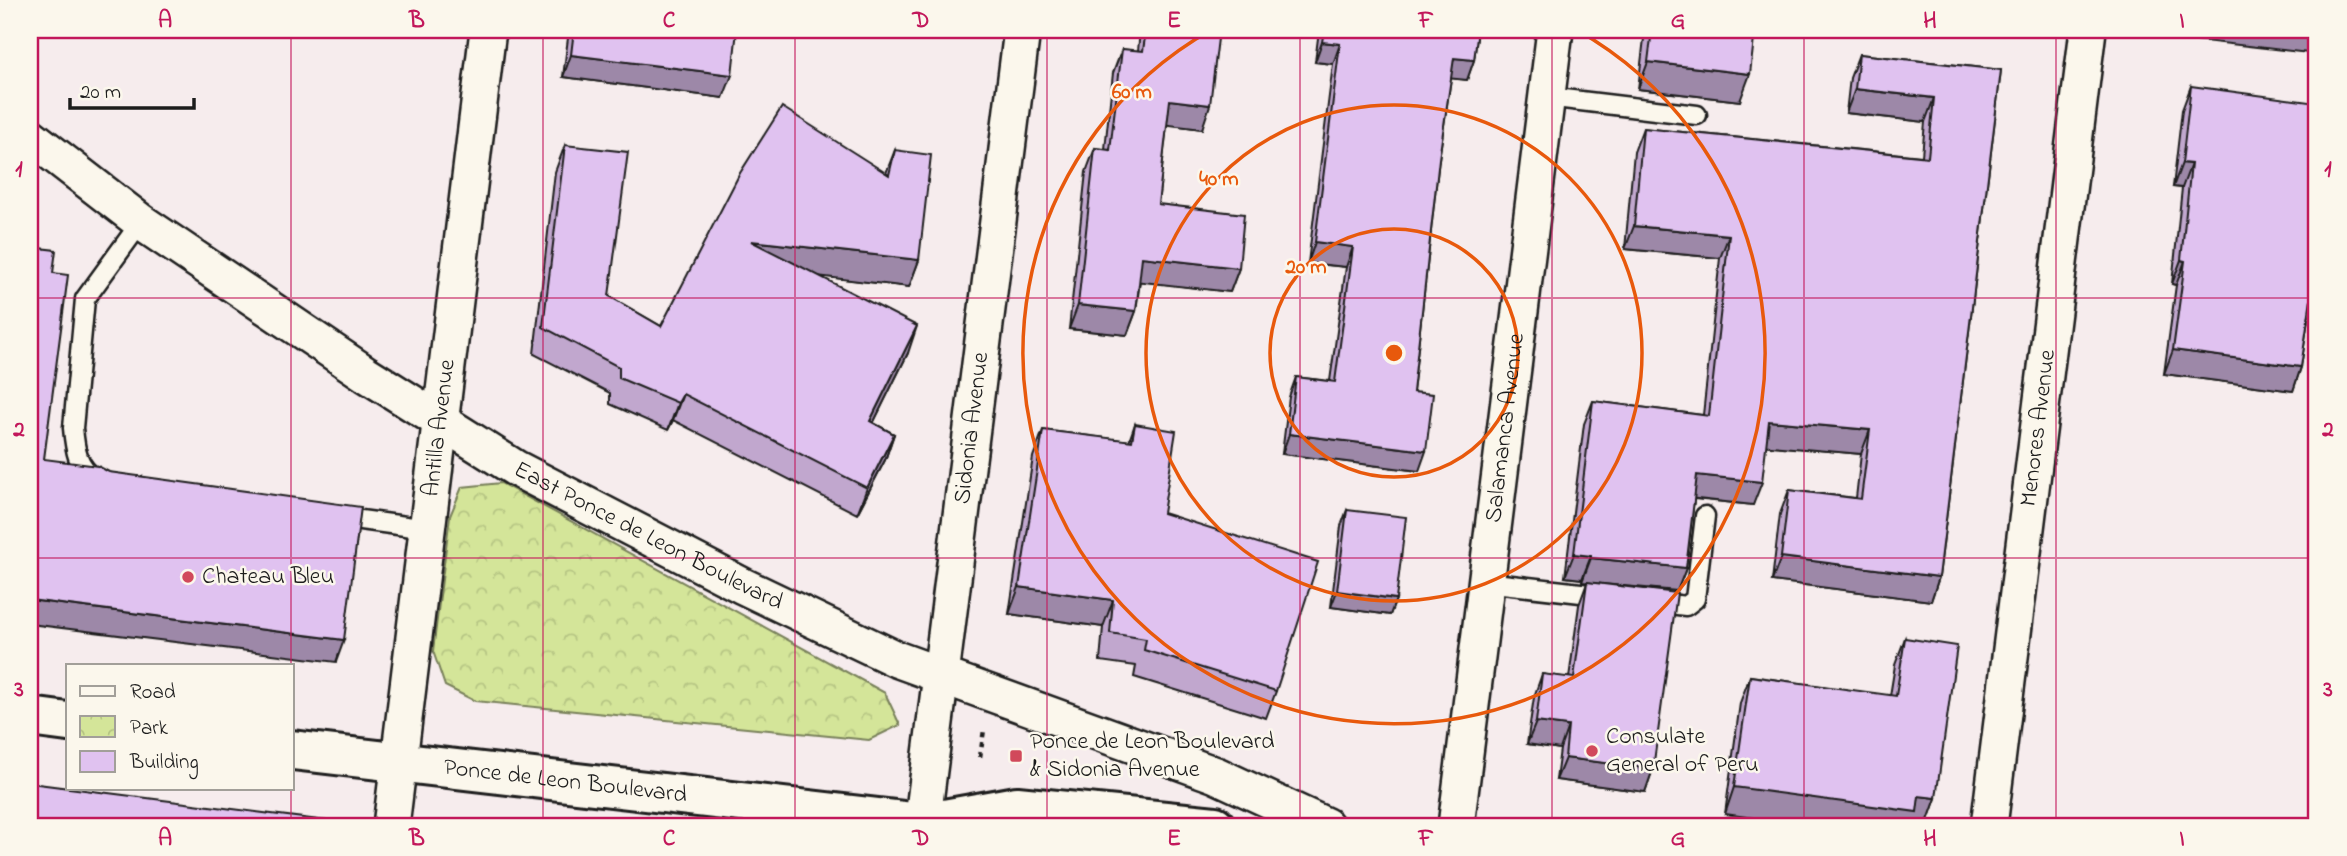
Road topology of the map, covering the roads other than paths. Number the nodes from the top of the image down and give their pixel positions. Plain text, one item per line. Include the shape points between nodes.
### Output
1 (488, 30) edge
2 (1022, 30) edge
3 (1555, 30) edge
4 (2088, 30) edge
5 (1547, 97) junction
6 (1697, 116) dead end
7 (30, 136) edge
8 (141, 222) junction
9 (441, 421) junction
10 (116, 485) edge
11 (321, 514) edge
12 (1705, 516) dead end
13 (428, 529) junction
14 (1485, 582) junction
15 (942, 678) junction
16 (30, 717) edge
17 (66, 722) edge
18 (294, 750) edge
19 (399, 763) junction
20 (924, 825) edge
21 (391, 826) edge
22 (1215, 826) edge
23 (1326, 826) edge
24 (1456, 826) edge
25 (1989, 826) edge

1 - 9 street, Antilla Avenue
2 - 15 street, Sidonia Avenue
3 - 5 street, Salamanca Avenue
4 - 25 street, Menores Avenue
5 - 6 lane
5 - 14 street, Salamanca Avenue
7 - 8 street, East Ponce de Leon Boulevard
8 - 9 street, East Ponce de Leon Boulevard
8 - 10 lane via 85,299 75,449 83,471 102,483
9 - 13 street, Antilla Avenue
9 - 15 street, East Ponce de Leon Boulevard via 515,468 649,538
11 - 13 lane
12 - 14 lane via 1695,599 1686,606
13 - 19 street, Antilla Avenue
14 - 24 street, Salamanca Avenue
15 - 20 street, Sidonia Avenue
15 - 23 street, East Ponce de Leon Boulevard via 1216,775
16 - 17 street
18 - 19 street, Ponce de Leon Boulevard
19 - 20 street, Ponce de Leon Boulevard
19 - 21 street, Antilla Avenue
20 - 22 street, Ponce de Leon Boulevard via 1017,806

